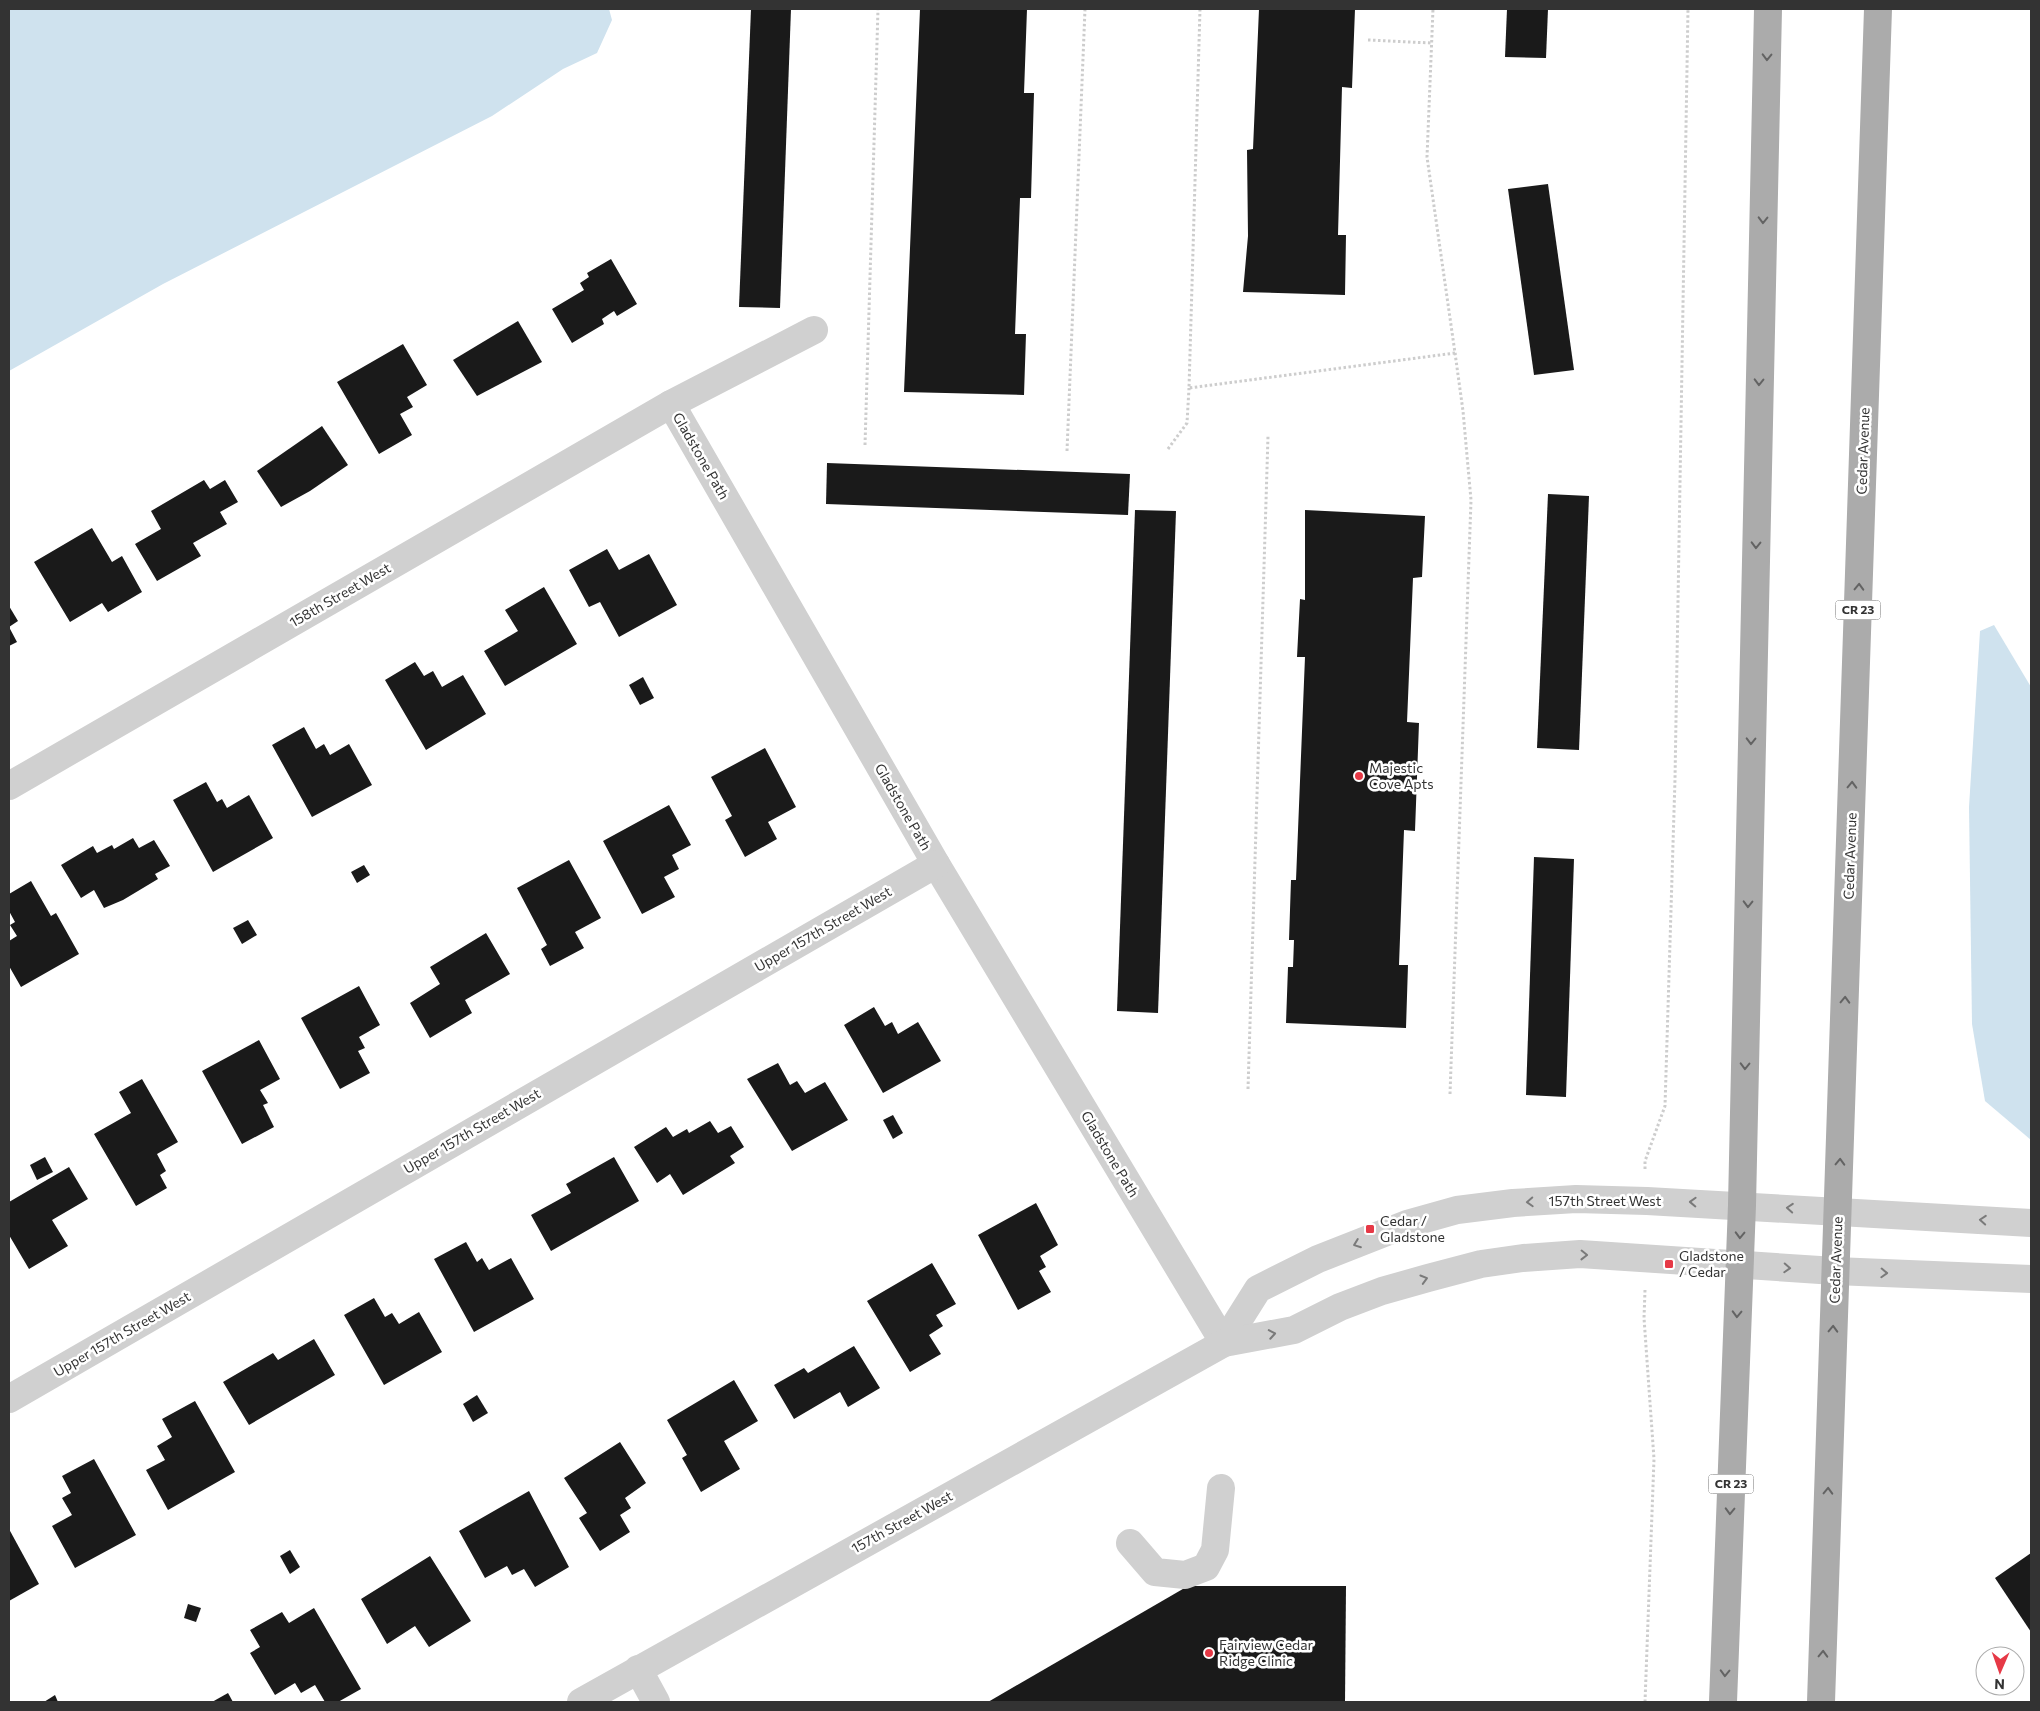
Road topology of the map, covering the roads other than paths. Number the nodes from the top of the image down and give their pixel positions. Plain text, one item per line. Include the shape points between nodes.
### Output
1 (1768, 9) edge
2 (1878, 9) edge
3 (814, 330) dead end
4 (671, 404) junction
5 (9, 786) edge
6 (936, 864) junction
7 (1742, 1204) junction
8 (1838, 1211) junction
9 (2031, 1223) edge
10 (1739, 1265) junction
11 (1835, 1271) junction
12 (2031, 1279) edge
13 (1224, 1343) junction
14 (9, 1399) edge
15 (1221, 1488) dead end
16 (1130, 1543) dead end
17 (638, 1669) junction
18 (580, 1702) edge
19 (656, 1702) edge
20 (1724, 1702) edge
21 (1821, 1702) edge

1 -> 7 main road, CR 23
8 -> 2 main road, Cedar Avenue / CR 23
3 - 4 street, Gladstone Path
4 - 5 street, 158th Street West
4 - 6 street, Gladstone Path
6 - 13 street, Gladstone Path
6 - 14 street, Upper 157th Street West
8 -> 7 street, 157th Street West
7 -> 10 main road, CR 23
7 -> 13 street, 157th Street West via 1576,1199 1457,1210 1408,1224 1318,1259 1258,1288
9 -> 8 street, 157th Street West
8 - 11 main road, Cedar Avenue / CR 23
10 -> 11 street, 157th Street West
13 -> 10 street, 157th Street West via 1294,1330 1382,1291 1481,1264 1580,1254
10 -> 20 main road, CR 23
11 -> 12 street, 157th Street West
21 -> 11 main road, Cedar Avenue / CR 23
13 - 17 street, 157th Street West
15 - 16 street via 1215,1550 1206,1567 1185,1575 1155,1572
17 - 18 street, 157th Street West
17 - 19 street

